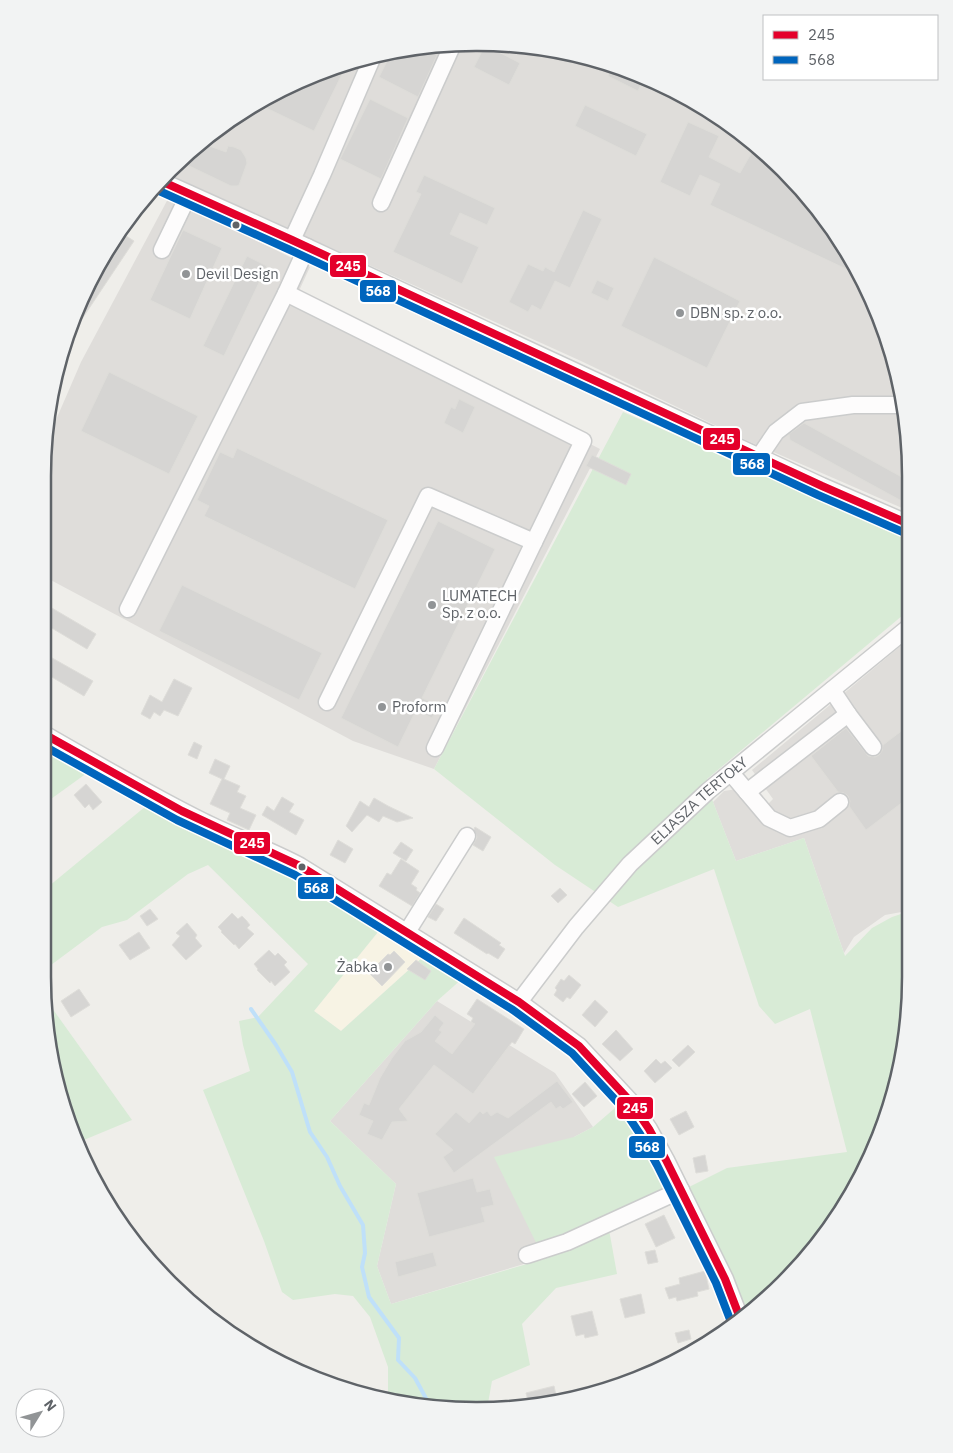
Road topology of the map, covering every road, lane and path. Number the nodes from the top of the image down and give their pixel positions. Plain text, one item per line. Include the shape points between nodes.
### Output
1 (449, 52) edge
2 (369, 65) edge
3 (168, 184) edge
4 (188, 194) junction
5 (381, 203) dead end
6 (299, 243) junction
7 (162, 250) dead end
8 (286, 292) junction
9 (896, 405) edge
10 (759, 457) junction
11 (902, 521) edge
12 (534, 542) junction
13 (128, 609) dead end
14 (902, 633) edge
15 (832, 690) junction
16 (327, 702) dead end
17 (848, 714) junction
18 (51, 738) edge
19 (873, 747) dead end
20 (435, 748) dead end
21 (731, 773) junction
22 (747, 792) junction
23 (840, 802) dead end
24 (467, 836) dead end
25 (408, 932) junction
26 (519, 1002) junction
27 (681, 1190) junction
28 (527, 1255) dead end
29 (738, 1312) edge

1 - 5 street
2 - 6 street via 322,175
3 - 4 street
4 - 6 street
4 - 7 street
6 - 8 street
6 - 10 street
8 - 12 street via 583,441
8 - 13 street
9 - 10 street via 853,405 802,412 776,432
10 - 11 street
12 - 16 street via 428,496
12 - 20 street
14 - 15 street, ELIASZA TERTOŁY
15 - 17 street
15 - 21 street, ELIASZA TERTOŁY
17 - 19 street
17 - 22 street
18 - 25 street via 145,792 282,856
21 - 22 street
21 - 26 street, ELIASZA TERTOŁY via 630,864 576,927
22 - 23 street via 769,818 790,828 819,819
24 - 25 street
25 - 26 street
26 - 27 street via 579,1046 630,1101 649,1129
27 - 28 street via 567,1242
27 - 29 street

